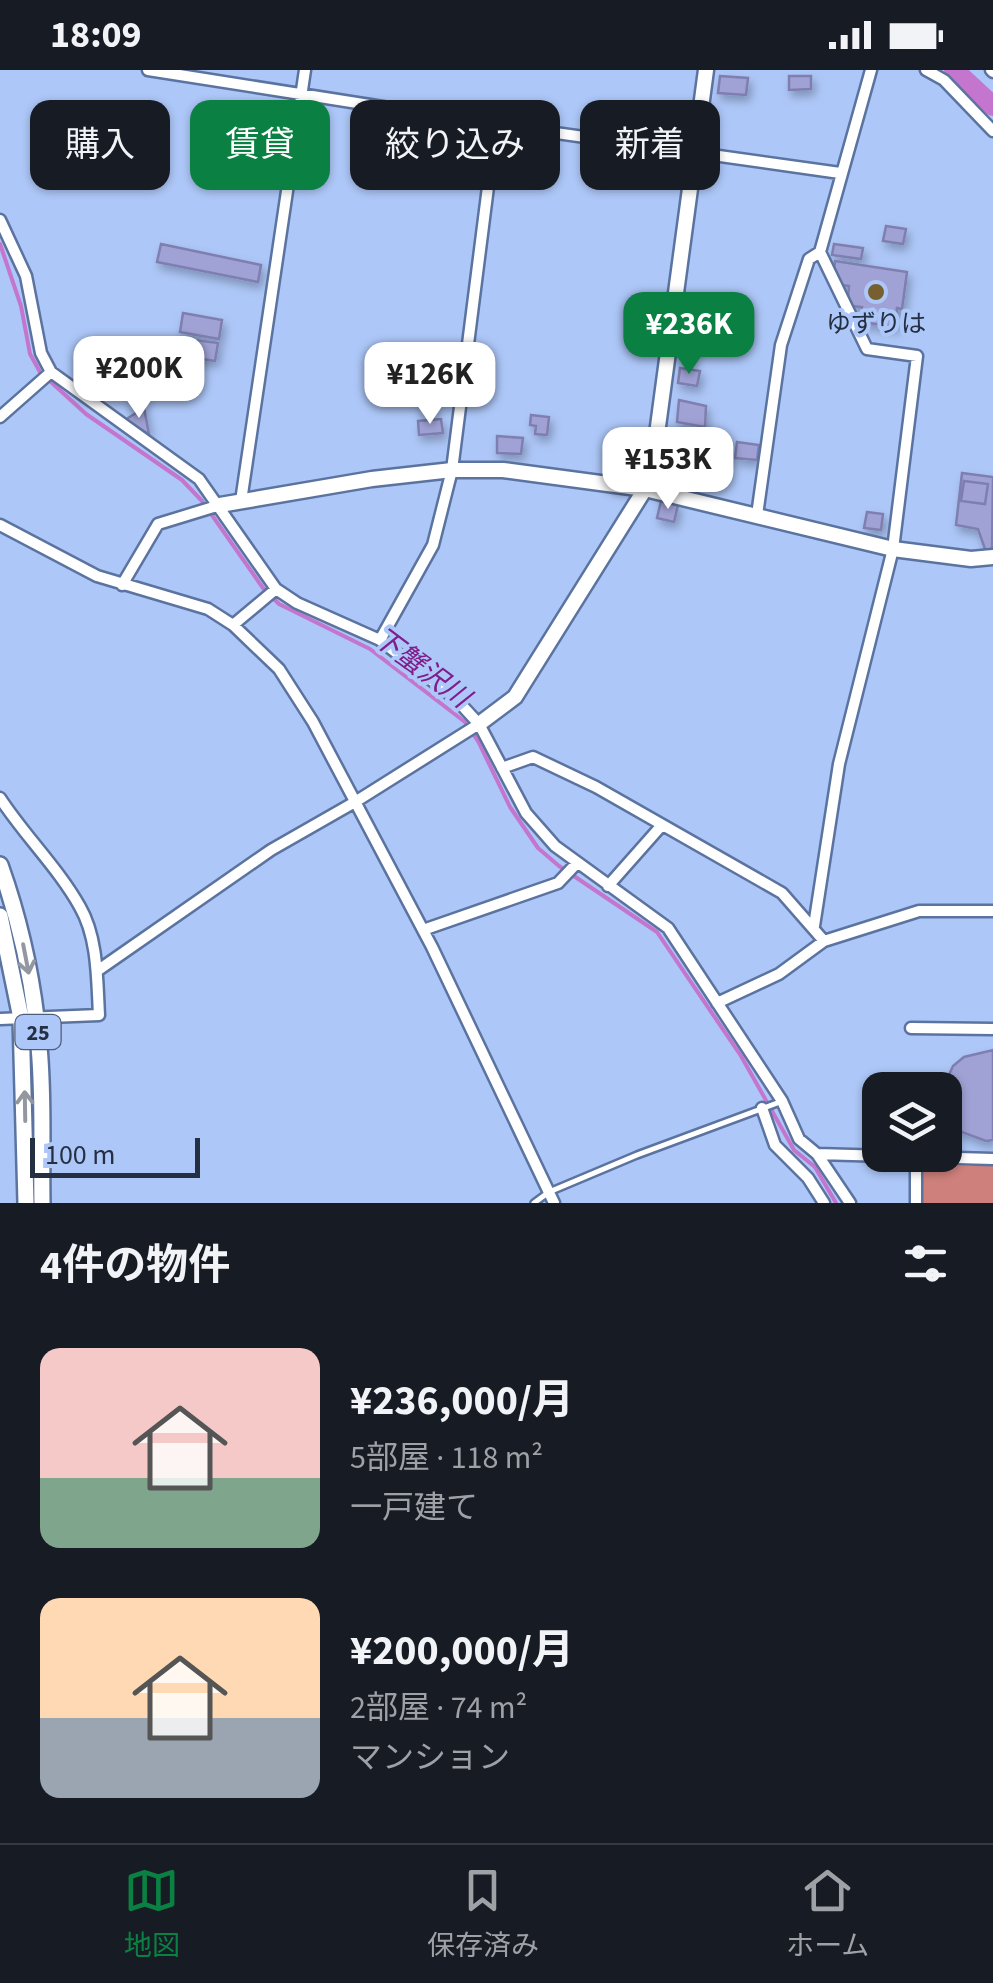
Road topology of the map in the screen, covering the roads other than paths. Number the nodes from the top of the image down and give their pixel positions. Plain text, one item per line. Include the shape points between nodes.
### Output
1 (148, 70) edge
2 (305, 70) edge
3 (706, 70) edge
4 (871, 70) edge
5 (926, 70) edge
6 (302, 95) junction
7 (701, 100) edge
8 (350, 102) edge
9 (993, 131) edge
10 (720, 156) edge
11 (840, 173) junction
12 (488, 190) edge
13 (688, 190) edge
14 (0, 220) edge
15 (820, 252) junction
16 (51, 372) junction
17 (0, 417) edge
18 (452, 470) junction
19 (645, 489) junction
20 (241, 501) junction
21 (220, 505) junction
22 (757, 514) junction
23 (0, 525) edge
24 (892, 550) junction
25 (993, 557) edge
26 (122, 585) junction
27 (276, 589) junction
28 (232, 625) junction
29 (380, 640) junction
30 (479, 724) junction
31 (502, 768) junction
32 (0, 798) edge
33 (355, 802) junction
34 (662, 825) junction
35 (577, 863) junction
36 (0, 865) edge
37 (608, 886) junction
38 (993, 912) edge
39 (0, 916) edge
40 (814, 926) junction
41 (423, 930) junction
42 (824, 941) junction
43 (97, 971) junction
44 (717, 1002) junction
45 (0, 1018) edge
46 (29, 1018) junction
47 (911, 1028) dead end
48 (993, 1029) edge
49 (782, 1101) junction
50 (762, 1108) junction
51 (817, 1154) junction
52 (862, 1155) edge
53 (962, 1158) edge
54 (993, 1159) edge
55 (916, 1172) edge
56 (552, 1198) edge
57 (26, 1203) edge
58 (42, 1203) edge
59 (534, 1203) edge
60 (824, 1203) edge
61 (850, 1203) edge
62 (916, 1203) edge

1 - 6 street
2 - 6 street
3 - 7 street
4 - 11 street
5 - 9 street
6 - 8 street
6 - 20 street
10 - 11 street
11 - 15 street
12 - 18 street
13 - 19 street
14 - 16 street via 26,276 41,354
15 - 22 street via 809,259 782,345
15 - 24 street via 867,349 917,356
16 - 17 street
16 - 21 street via 199,479
18 - 19 street
18 - 20 street
18 - 29 street via 434,545
19 - 22 street
19 - 30 street via 515,697
20 - 21 street
21 - 26 street via 158,524
21 - 27 street
22 - 24 street
23 - 26 street
24 - 25 street
24 - 40 street via 838,764
26 - 28 street via 208,609
27 - 28 street
27 - 29 street
28 - 33 street via 279,669
29 - 30 street
30 - 31 street
30 - 33 street
31 - 34 street via 533,757
31 - 35 street via 526,813
32 - 43 street via 80,906
33 - 41 street
33 - 43 street via 271,850
34 - 37 street
34 - 40 street via 782,894
35 - 37 street
35 - 41 street via 558,883
36 -> 46 main road, 25 via 22,934
37 - 44 street via 668,928
38 - 42 street via 918,912
39 - 46 main road, 25
40 - 42 street
41 - 56 street
42 - 44 street via 779,974
43 - 46 street via 98,1015
44 - 49 street
45 - 46 street
57 -> 46 main road, 25
46 - 58 main road, 25 via 40,1067
47 - 48 street
49 - 50 lane
49 - 51 street via 799,1139
50 - 56 lane via 637,1155
50 - 60 street via 776,1146
51 - 52 street
51 - 61 street
53 - 54 street
55 - 62 street
56 - 59 lane

